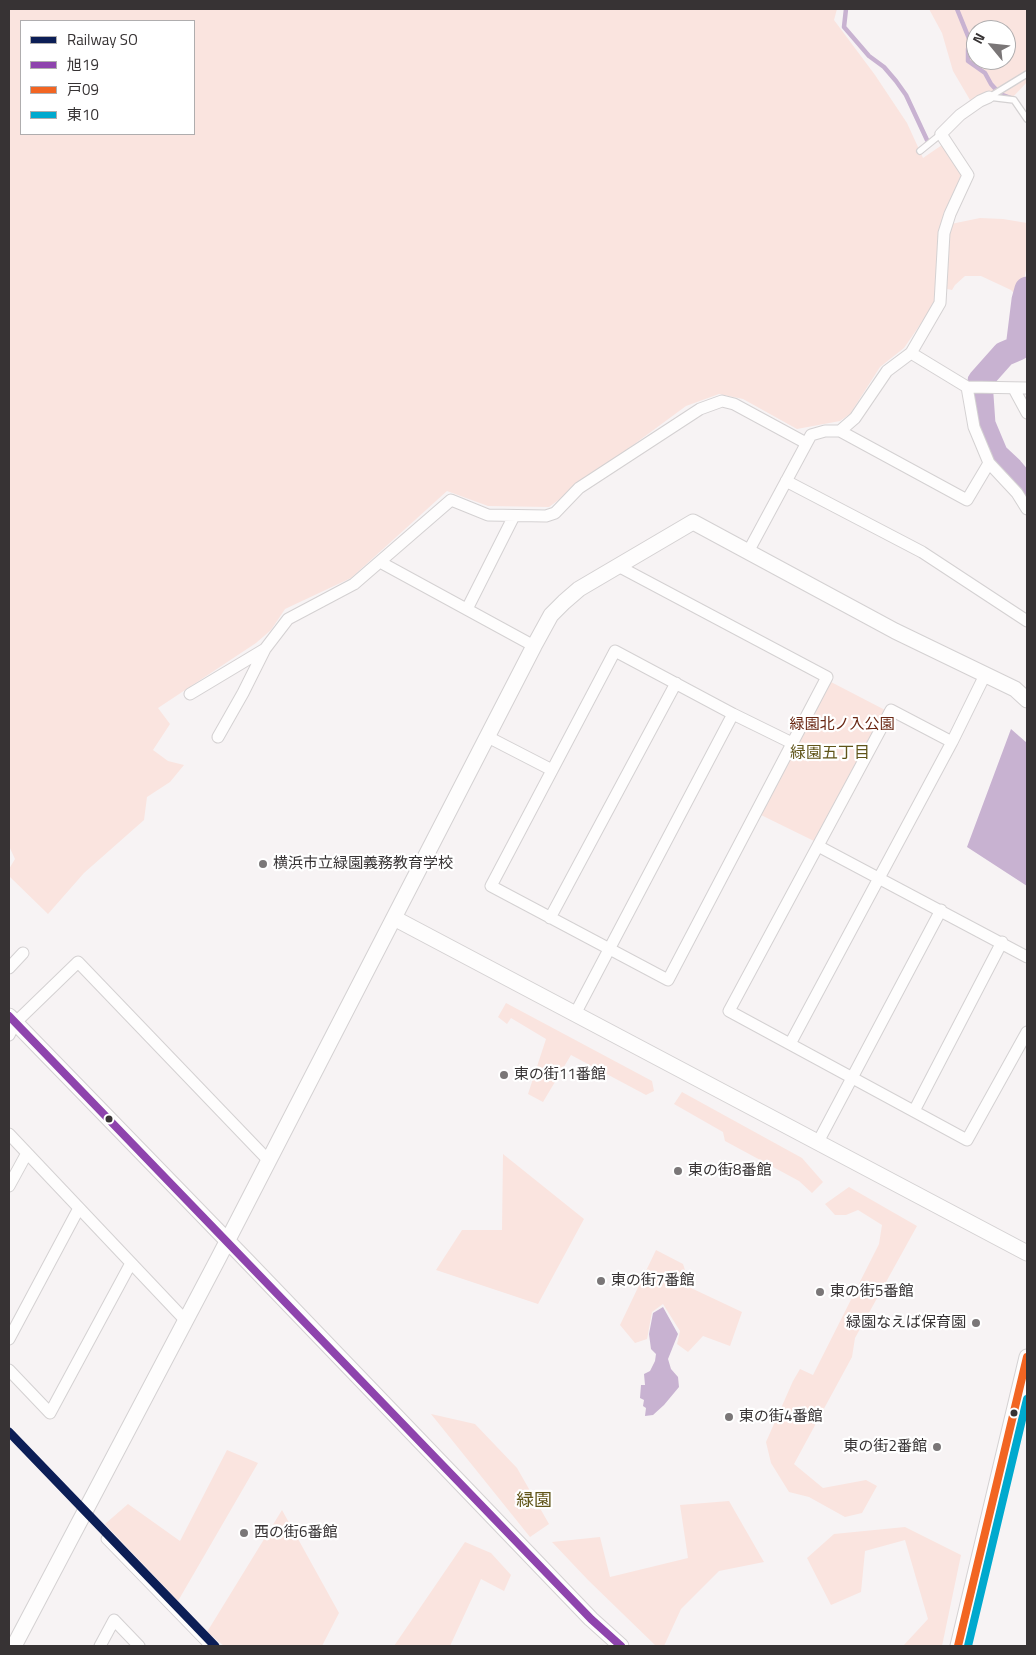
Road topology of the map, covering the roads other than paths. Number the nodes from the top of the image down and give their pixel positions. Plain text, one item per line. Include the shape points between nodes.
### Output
1 (1027, 74) edge
2 (992, 96) junction
3 (1027, 119) edge
4 (941, 134) junction
5 (920, 151) dead end
6 (911, 353) junction
7 (967, 387) junction
8 (1027, 388) edge
9 (1014, 389) junction
10 (1027, 413) edge
11 (840, 431) junction
12 (806, 443) junction
13 (989, 463) junction
14 (786, 481) junction
15 (1027, 509) edge
16 (514, 516) junction
17 (748, 552) junction
18 (380, 562) junction
19 (618, 566) junction
20 (467, 609) junction
21 (1027, 621) edge
22 (534, 646) junction
23 (265, 649) junction
24 (985, 676) junction
25 (676, 683) junction
26 (190, 694) dead end
27 (1027, 700) edge
28 (733, 714) junction
29 (486, 736) junction
30 (218, 737) dead end
31 (952, 742) junction
32 (792, 743) junction
33 (552, 770) junction
34 (818, 846) junction
35 (880, 878) junction
36 (941, 910) junction
37 (394, 918) junction
38 (550, 918) junction
39 (1002, 942) junction
40 (609, 949) junction
41 (23, 953) dead end
42 (1027, 957) edge
43 (9, 968) edge
44 (575, 1014) junction
45 (11, 1025) edge
46 (1027, 1032) edge
47 (790, 1044) junction
48 (852, 1078) junction
49 (914, 1111) junction
50 (9, 1134) edge
51 (818, 1142) junction
52 (27, 1153) junction
53 (269, 1161) junction
54 (9, 1186) edge
55 (78, 1208) junction
56 (228, 1241) junction
57 (1027, 1253) edge
58 (131, 1263) junction
59 (186, 1321) junction
60 (9, 1339) edge
61 (1027, 1357) edge
62 (9, 1370) edge
63 (106, 1539) dead end
64 (14, 1646) edge
65 (100, 1646) edge
66 (139, 1646) edge
67 (210, 1646) edge
68 (621, 1646) edge
69 (958, 1646) edge

1 - 2 lane
2 - 3 lane via 1014,100
2 - 4 street via 960,115
4 - 5 lane
4 - 6 street via 968,175 944,232 940,303
6 - 7 street
6 - 11 street via 887,370 855,418
7 - 9 street
7 - 13 street via 974,427
8 - 9 street
9 - 10 street
11 - 12 street via 825,430 811,434
11 - 13 street via 967,500
12 - 14 street
12 - 16 street via 734,404 722,401 700,409 579,488 555,513
13 - 15 street
14 - 17 street
14 - 21 street via 922,552
16 - 18 street via 488,515 451,500
16 - 20 street
17 - 19 street via 693,522
17 - 24 street
18 - 20 street
18 - 23 street via 354,584 288,619
19 - 22 street via 564,602 551,615
19 - 32 street via 828,677
20 - 22 street
22 - 29 street
23 - 26 street
23 - 30 street
24 - 27 street via 1015,689
24 - 31 street
25 - 28 street
25 - 33 street via 616,651
25 - 38 street
28 - 32 street
28 - 40 street
29 - 33 street
29 - 37 street
31 - 34 street via 891,710
31 - 35 street
32 - 40 street via 668,980
33 - 38 street via 491,886
34 - 35 street
34 - 47 street via 729,1011
35 - 36 street
35 - 47 street
36 - 39 street
36 - 48 street
37 - 44 street
37 - 53 street
38 - 40 street
39 - 42 street
39 - 49 street
40 - 44 street
41 - 43 street
44 - 51 street
45 - 53 street via 78,962
45 - 56 street
46 - 49 street via 967,1140
47 - 48 street
48 - 49 street
48 - 51 street
50 - 52 street
51 - 57 street
52 - 54 street
52 - 55 street
53 - 56 street
55 - 58 street
55 - 60 street
56 - 59 street
56 - 68 street via 584,1612
58 - 59 street
58 - 62 street via 50,1413
59 - 64 street
61 - 69 street
63 - 67 street
65 - 66 street via 114,1620

